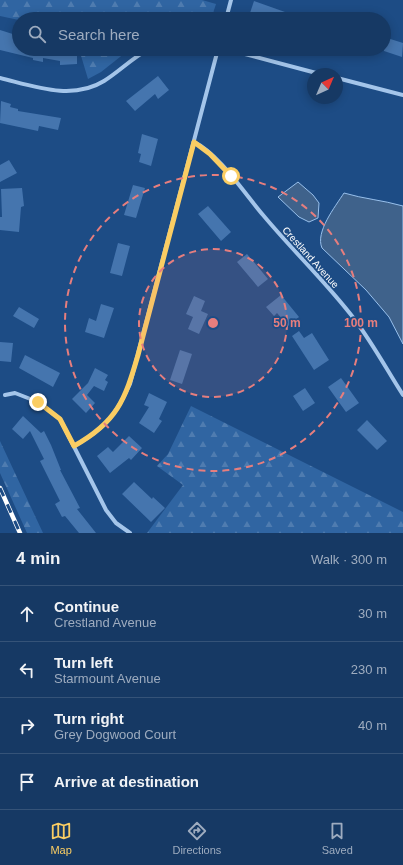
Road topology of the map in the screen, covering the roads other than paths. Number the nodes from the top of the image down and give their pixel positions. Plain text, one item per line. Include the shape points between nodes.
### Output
1 (231, 0) edge
2 (228, 12) edge
3 (139, 56) edge
4 (216, 56) edge
5 (252, 56) edge
6 (307, 71) edge
7 (0, 78) edge
8 (343, 80) edge
9 (403, 95) edge
10 (194, 142) junction
11 (5, 395) dead end
12 (403, 395) edge
13 (74, 446) junction
14 (130, 533) edge

1 - 2 street
3 - 7 street via 104,81 78,91 40,88
4 - 10 street
5 - 6 street
8 - 9 street
10 - 12 street, Crestland Avenue via 231,176 337,297 361,328
10 - 13 street via 130,384 114,415 95,434
11 - 13 street via 15,393 38,402 60,419
13 - 14 street via 106,510 116,523

